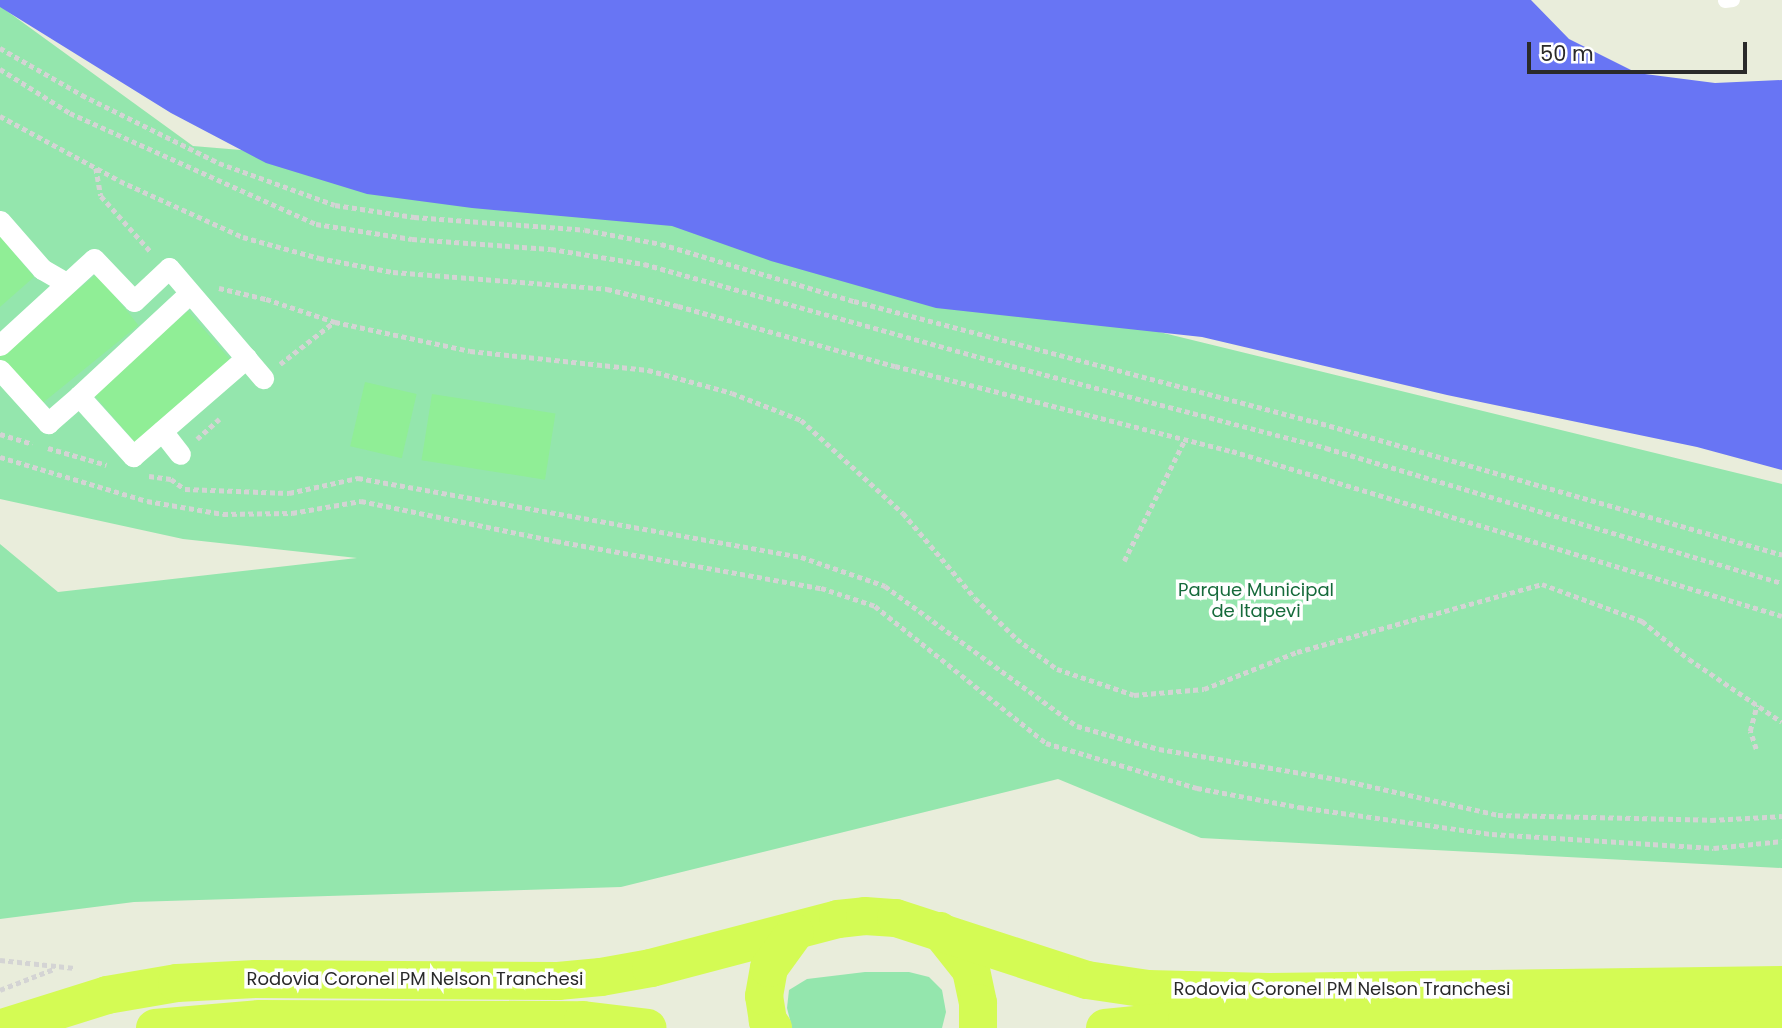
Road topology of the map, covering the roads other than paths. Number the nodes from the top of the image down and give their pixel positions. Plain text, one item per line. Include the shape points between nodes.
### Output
1 (1733, 0) edge
2 (1725, 1) edge
3 (0, 221) edge
4 (66, 283) junction
5 (190, 293) junction
6 (0, 345) edge
7 (246, 358) junction
8 (0, 370) edge
9 (263, 378) dead end
10 (79, 396) junction
11 (162, 431) junction
12 (180, 454) dead end
13 (940, 931) junction
14 (795, 932) junction
15 (1782, 985) edge
16 (1782, 1021) edge
17 (2, 1028) edge
18 (155, 1028) edge
19 (648, 1028) edge
20 (773, 1028) edge
21 (978, 1028) edge
22 (1105, 1028) edge

1 - 2 lane
3 - 4 street via 42,269
4 - 5 street via 94,259 134,301 169,268
4 - 6 street
5 - 7 street
5 - 10 street
7 - 9 street
7 - 11 street
8 - 10 street via 48,423
10 - 11 street via 133,456
11 - 12 street
13 - 14 highway, Rodovia Coronel PM Nelson Tranchesi via 896,918 865,916
13 - 15 highway, Rodovia Coronel PM Nelson Tranchesi via 1087,980 1199,992
13 - 21 highway via 971,970
14 - 17 highway, Rodovia Coronel PM Nelson Tranchesi via 651,968 558,981 256,979 177,983 107,995
14 - 20 highway via 769,968 764,996
16 - 22 highway, Rodovia Coronel PM Nelson Tranchesi via 1187,1020
18 - 19 highway via 259,1019 583,1020

